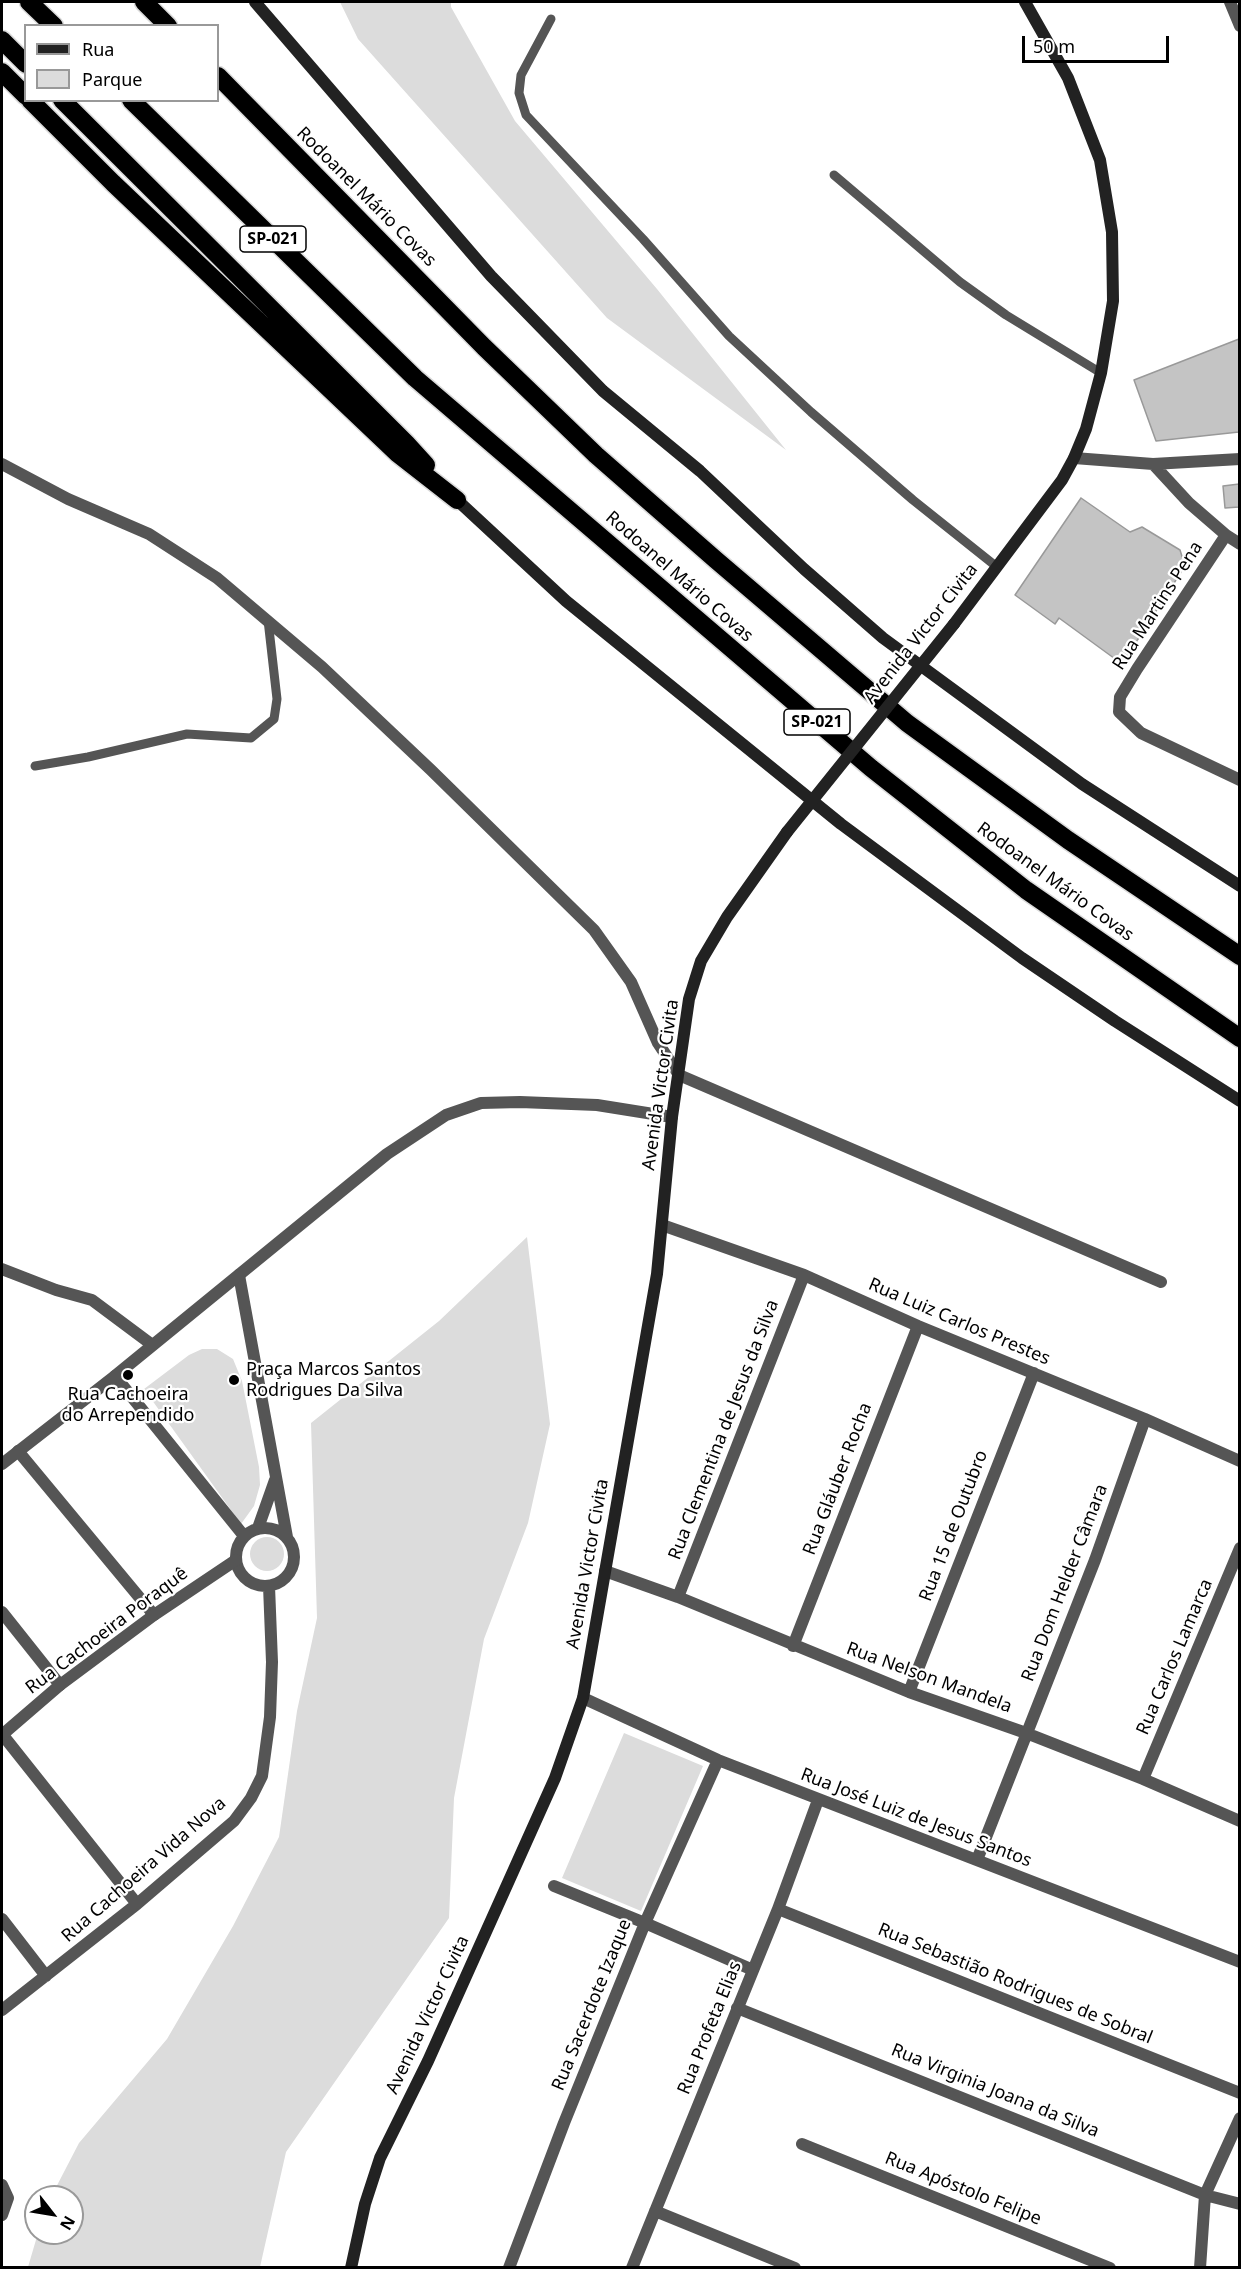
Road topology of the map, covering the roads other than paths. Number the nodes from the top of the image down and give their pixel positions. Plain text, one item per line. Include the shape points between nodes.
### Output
1 (29, 2) edge
2 (144, 2) edge
3 (255, 2) edge
4 (1025, 2) edge
5 (1230, 2) edge
6 (551, 19) dead end
7 (52, 24) edge
8 (166, 24) edge
9 (1239, 26) edge
10 (2, 39) edge
11 (24, 62) edge
12 (2, 72) edge
13 (219, 77) edge
14 (24, 94) edge
15 (32, 102) edge
16 (64, 102) edge
17 (132, 102) edge
18 (834, 175) dead end
19 (1101, 373) junction
20 (1074, 458) junction
21 (1239, 459) edge
22 (2, 464) edge
23 (1153, 464) junction
24 (457, 500) junction
25 (1226, 535) junction
26 (1239, 544) edge
27 (997, 567) junction
28 (268, 620) junction
29 (35, 766) dead end
30 (1239, 780) edge
31 (1239, 886) edge
32 (1239, 956) edge
33 (1239, 1038) edge
34 (679, 1076) junction
35 (1239, 1101) edge
36 (672, 1117) junction
37 (662, 1225) junction
38 (2, 1269) edge
39 (239, 1275) junction
40 (804, 1275) junction
41 (1161, 1282) dead end
42 (918, 1326) junction
43 (151, 1344) junction
44 (1034, 1373) junction
45 (115, 1376) junction
46 (1145, 1419) junction
47 (18, 1451) junction
48 (1239, 1461) edge
49 (2, 1464) edge
50 (275, 1479) junction
51 (258, 1528) junction
52 (244, 1536) junction
53 (287, 1538) junction
54 (1239, 1548) edge
55 (236, 1560) junction
56 (605, 1571) junction
57 (269, 1586) junction
58 (678, 1597) junction
59 (2, 1612) edge
60 (154, 1615) junction
61 (793, 1646) junction
62 (60, 1685) junction
63 (909, 1692) junction
64 (583, 1698) junction
65 (1026, 1733) junction
66 (2, 1735) edge
67 (718, 1760) junction
68 (1143, 1779) junction
69 (818, 1800) junction
70 (1239, 1821) edge
71 (977, 1860) junction
72 (555, 1886) dead end
73 (137, 1904) junction
74 (778, 1909) junction
75 (2, 1919) edge
76 (645, 1923) junction
77 (1239, 1962) edge
78 (753, 1970) junction
79 (46, 1976) junction
80 (738, 2008) junction
81 (2, 2010) edge
82 (1239, 2093) edge
83 (1239, 2118) edge
84 (802, 2144) dead end
85 (2, 2185) edge
86 (1205, 2195) junction
87 (1239, 2204) edge
88 (4, 2209) edge
89 (655, 2211) junction
90 (351, 2268) edge
91 (509, 2268) edge
92 (632, 2268) edge
93 (795, 2268) edge
94 (1110, 2268) edge
95 (1200, 2268) edge

1 - 7 highway
2 - 8 highway
3 - 31 main road via 491,276 603,391 700,471 883,638 1082,784
4 - 19 main road, Avenida Victor Civita via 1068,78 1100,160 1112,232 1113,302
5 - 9 street
6 - 27 lane via 521,75 519,93 526,115 729,336 913,500
10 - 11 highway
12 - 14 highway
13 - 32 highway, Rodoanel Mário Covas / SP-021 via 570,430 716,560 907,723 1068,840
15 - 24 highway via 398,454
16 - 24 highway via 406,443
17 - 33 highway, Rodoanel Mário Covas / SP-021 via 415,378 871,768 1026,890
18 - 19 lane via 960,282
19 - 20 main road, Avenida Victor Civita
20 - 23 street
20 - 27 main road, Avenida Victor Civita
21 - 23 street
22 - 28 street via 68,499 149,534 217,578
23 - 25 street
24 - 35 main road via 566,601 842,824 1022,958
25 - 26 street
25 - 30 street, Rua Martins Pena via 1120,697 1119,712 1141,733
27 - 34 main road, Avenida Victor Civita, bridge via 787,832 727,917 701,961 689,999
28 - 29 lane via 277,699 274,719 250,738 187,734
28 - 34 street via 431,770 594,930 630,982 658,1043
34 - 36 main road, Avenida Victor Civita
34 - 41 street
36 - 37 main road, Avenida Victor Civita
36 - 39 street via 597,1105 520,1102 481,1103 446,1115 387,1154
37 - 40 street, Rua Luiz Carlos Prestes
37 - 56 main road, Avenida Victor Civita via 657,1274
38 - 43 street via 92,1300
39 - 43 street
39 - 50 street
40 - 42 street, Rua Luiz Carlos Prestes
40 - 58 street, Rua Clementina de Jesus da Silva
42 - 44 street, Rua Luiz Carlos Prestes
42 - 61 street, Rua Gláuber Rocha
43 - 45 street
44 - 46 street, Rua Luiz Carlos Prestes
44 - 63 street, Rua 15 de Outubro
45 - 47 street
45 - 52 street
46 - 48 street, Rua Luiz Carlos Prestes
46 - 65 street, Rua Dom Helder Câmara via 1095,1560
47 - 49 street
47 - 60 street
50 - 51 street
50 - 53 street
51 - 52 street
51 - 53 street via 273,1528
52 - 55 street via 237,1547
53 - 57 street via 294,1554 291,1571
54 - 68 street, Rua Carlos Lamarca
55 - 57 street via 247,1580
55 - 60 street, Rua Cachoeira Poraquê
56 - 58 street, Rua Nelson Mandela
56 - 64 main road, Avenida Victor Civita
57 - 73 street, Rua Cachoeira Vida Nova via 272,1673 262,1776 234,1821
58 - 61 street, Rua Nelson Mandela
59 - 62 street
60 - 62 street, Rua Cachoeira Poraquê
61 - 63 street, Rua Nelson Mandela
62 - 66 street, Rua Cachoeira Poraquê
63 - 65 street, Rua Nelson Mandela
64 - 67 street, Rua José Luiz de Jesus Santos
64 - 90 main road, Avenida Victor Civita via 555,1778 428,2061 380,2157
65 - 68 street, Rua Nelson Mandela
65 - 71 street, Rua Dom Helder Câmara
66 - 73 street
67 - 69 street, Rua José Luiz de Jesus Santos
67 - 76 street, Rua Sacerdote Izaque
68 - 70 street, Rua Nelson Mandela
69 - 71 street, Rua José Luiz de Jesus Santos
69 - 74 street, Rua Profeta Elias
71 - 77 street, Rua José Luiz de Jesus Santos
72 - 76 street
73 - 79 street, Rua Cachoeira Vida Nova
74 - 78 street, Rua Profeta Elias
74 - 82 street, Rua Sebastião Rodrigues de Sobral
75 - 79 street
76 - 78 street
76 - 91 street, Rua Sacerdote Izaque
78 - 80 street, Rua Profeta Elias
79 - 81 street, Rua Cachoeira Vida Nova
80 - 86 street, Rua Virginia Joana da Silva
80 - 89 street, Rua Profeta Elias
83 - 86 street
84 - 94 street, Rua Apóstolo Felipe
85 - 88 street via 7,2193
86 - 87 street, Rua Virginia Joana da Silva
86 - 95 street
89 - 92 street, Rua Profeta Elias
89 - 93 street

